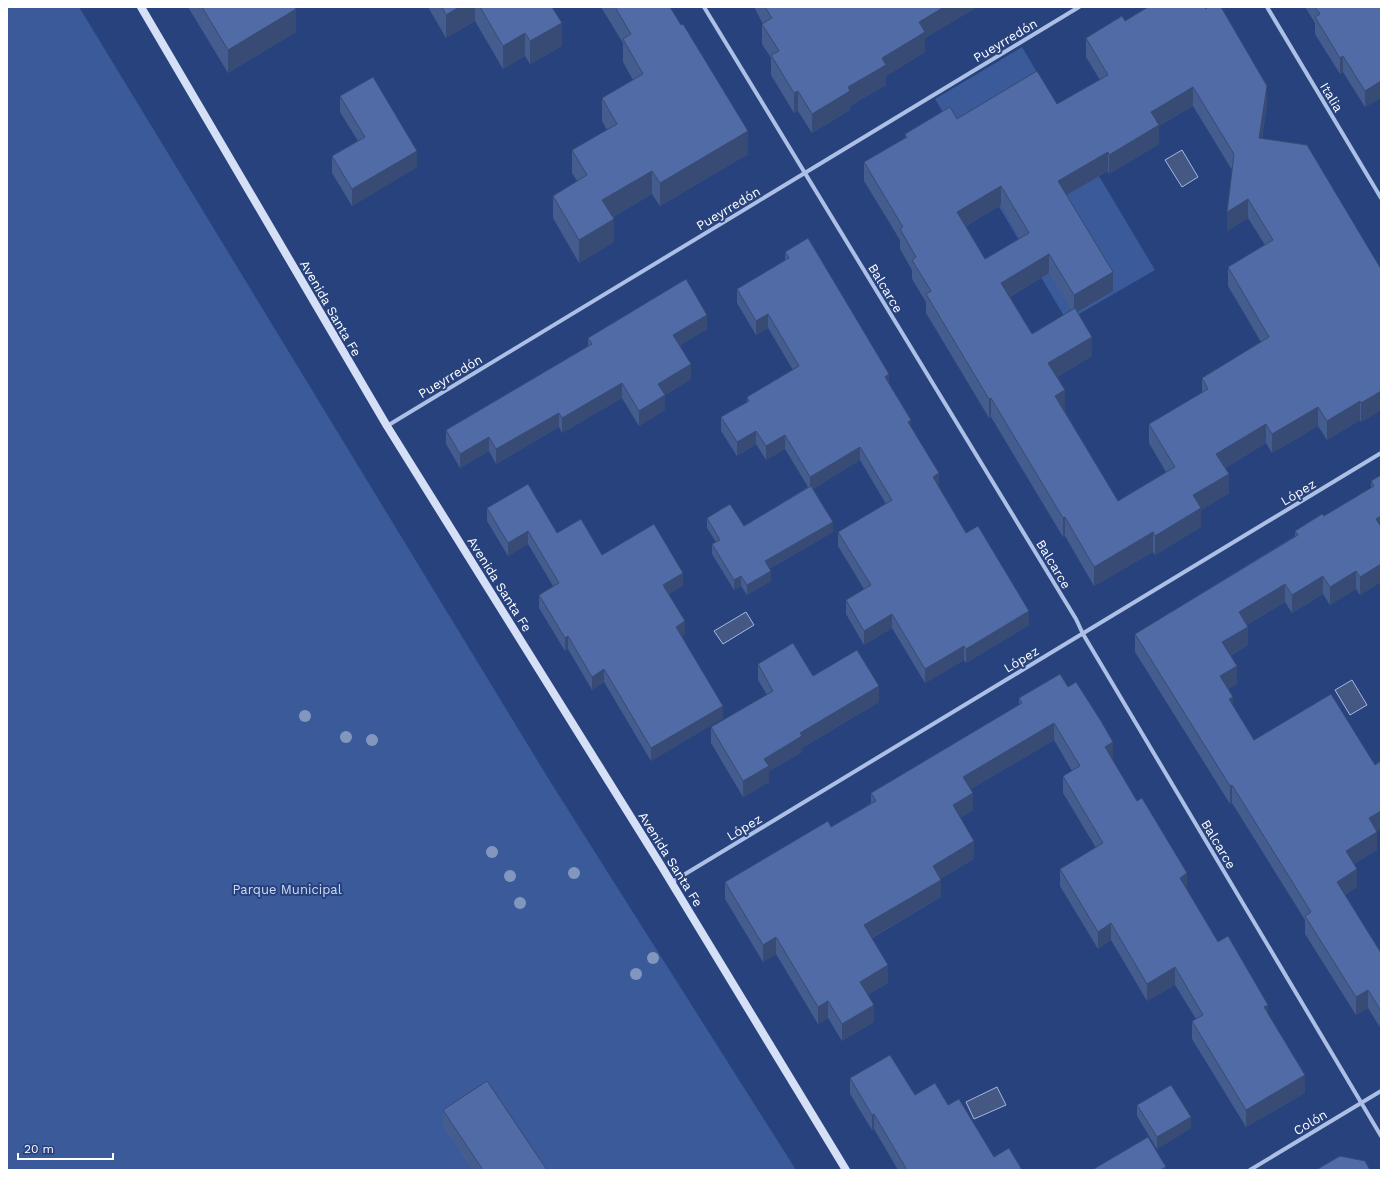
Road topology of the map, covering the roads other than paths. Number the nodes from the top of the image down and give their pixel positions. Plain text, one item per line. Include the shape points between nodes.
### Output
1 (141, 7) edge
2 (704, 7) edge
3 (1079, 7) edge
4 (1267, 7) edge
5 (805, 173) junction
6 (1381, 198) edge
7 (387, 426) junction
8 (1381, 453) edge
9 (1083, 634) junction
10 (672, 882) junction
11 (1381, 1091) edge
12 (1361, 1104) junction
13 (1381, 1136) edge
14 (846, 1170) edge
15 (1250, 1170) edge

1 - 7 main road, Avenida Santa Fe
2 - 5 street, Balcarce
3 - 5 street, Pueyrredón
4 - 6 street, Italia
5 - 7 street, Pueyrredón
5 - 9 street, Balcarce
7 - 10 main road, Avenida Santa Fe
8 - 9 street, López
9 - 10 street, López
9 - 12 street, Balcarce
10 - 14 main road, Avenida Santa Fe
11 - 12 street, Colón
12 - 13 street, Balcarce
12 - 15 street, Colón

